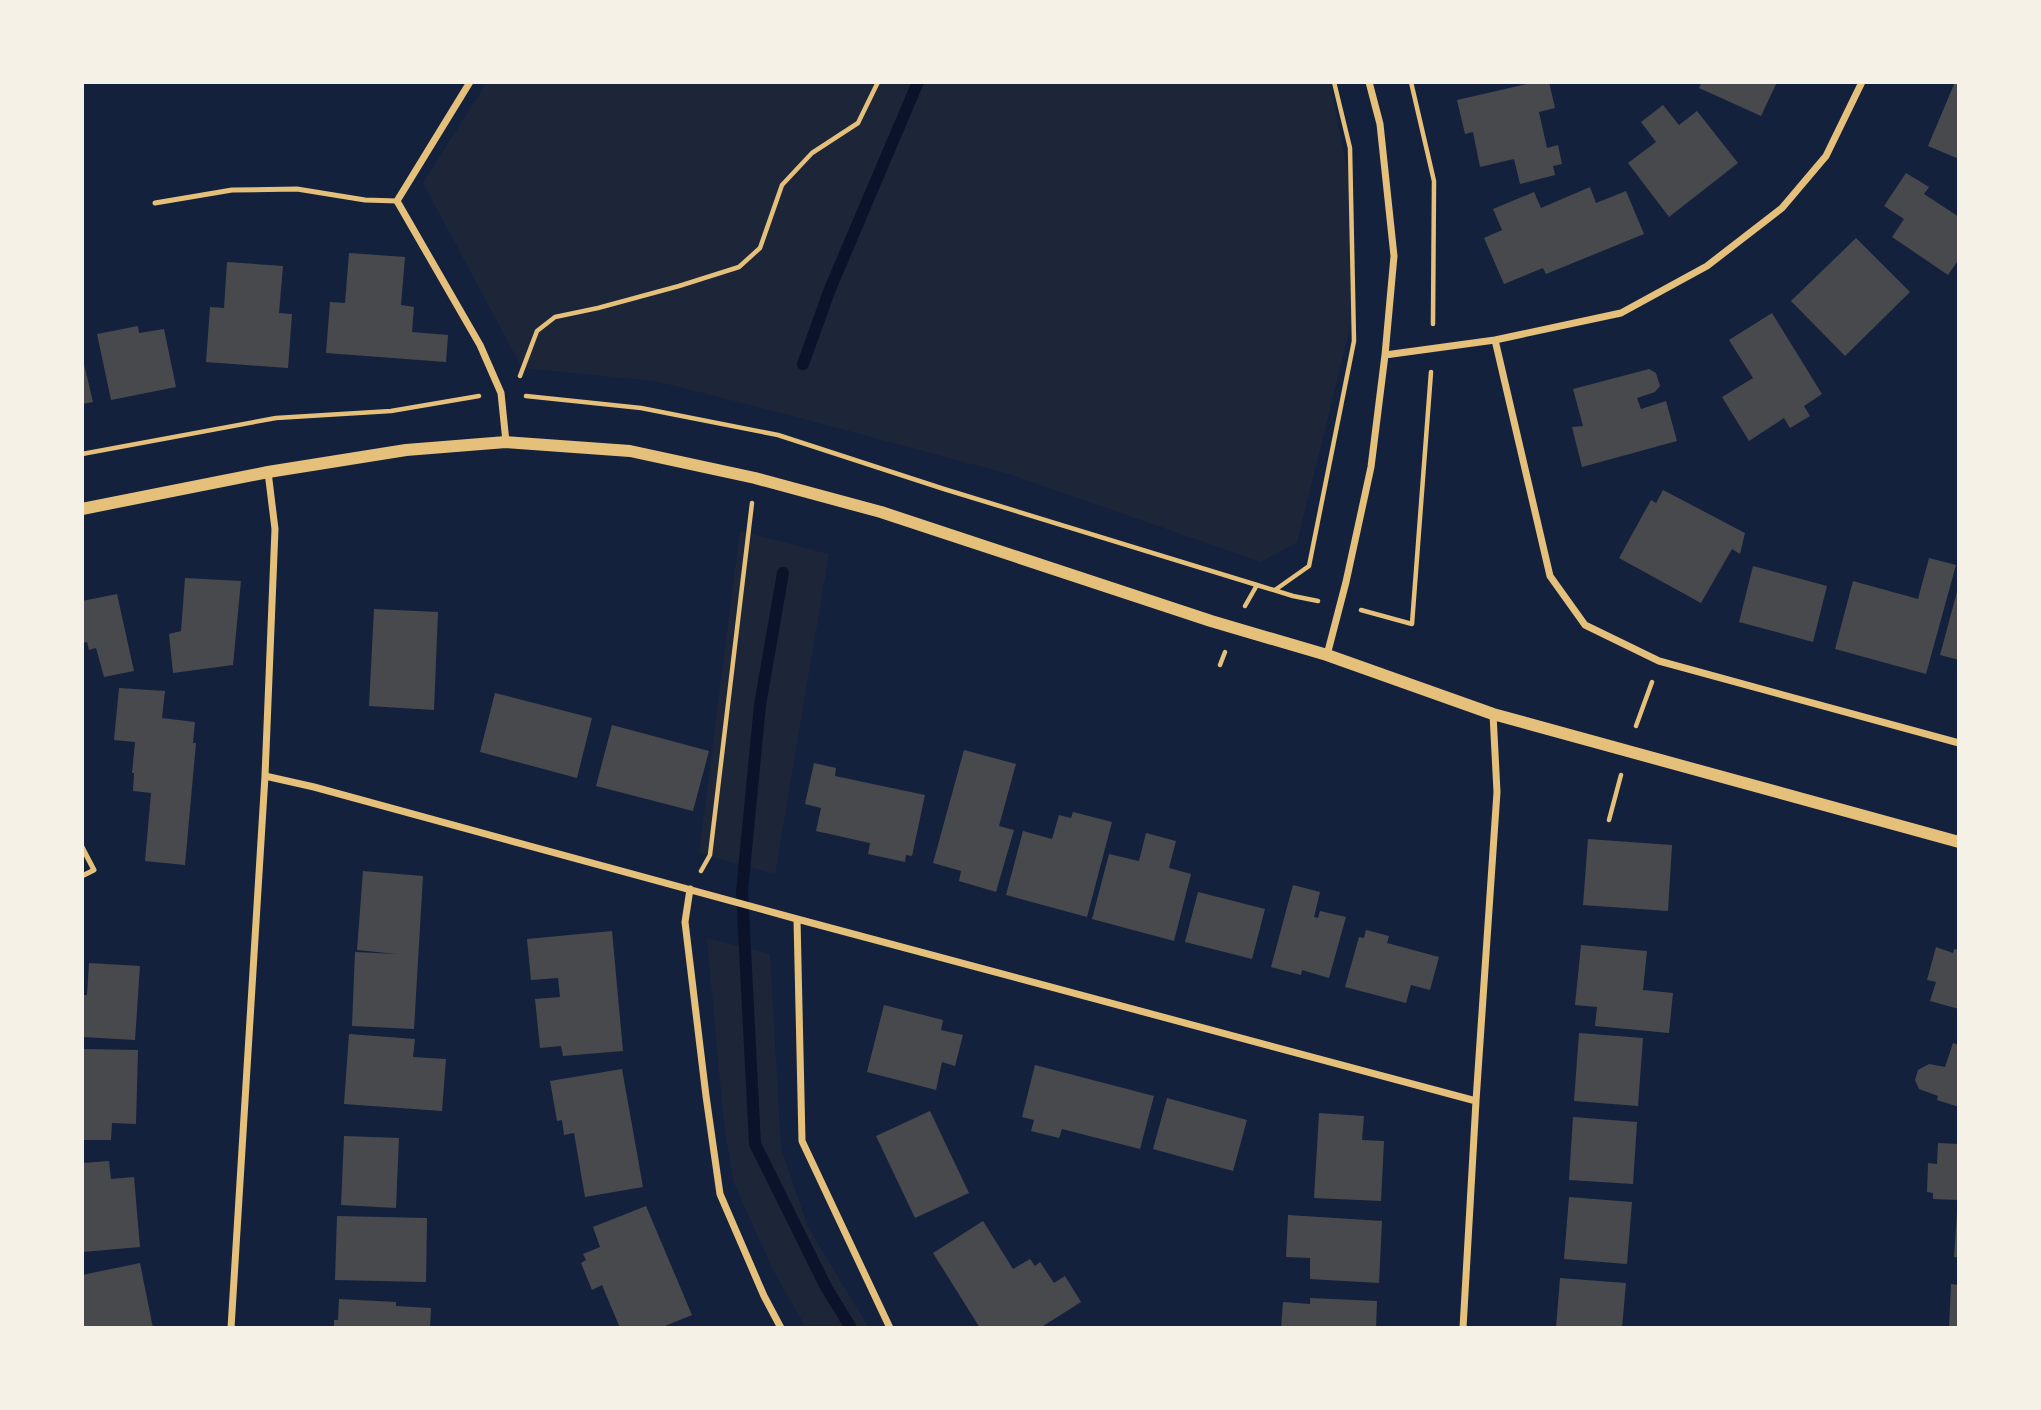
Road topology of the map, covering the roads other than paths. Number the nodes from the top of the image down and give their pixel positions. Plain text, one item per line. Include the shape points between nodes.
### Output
1 (470, 82) edge
2 (1369, 82) edge
3 (1862, 82) edge
4 (397, 201) junction
5 (155, 203) dead end
6 (1494, 340) junction
7 (1385, 355) junction
8 (506, 442) junction
9 (268, 472) junction
10 (82, 509) edge
11 (1327, 655) junction
12 (1493, 714) junction
13 (1959, 743) edge
14 (265, 776) junction
15 (1959, 842) edge
16 (82, 847) edge
17 (82, 876) edge
18 (690, 889) junction
19 (797, 919) junction
20 (1476, 1101) junction
21 (231, 1328) edge
22 (781, 1328) edge
23 (890, 1328) edge
24 (1463, 1328) edge

1 - 4 street
2 - 7 street via 1380,124 1394,256
3 - 6 street via 1826,156 1782,208 1707,266 1621,313
4 - 5 lane via 297,189 232,191
4 - 8 street via 480,345 501,393
6 - 7 street
6 - 13 street via 1550,576 1585,625 1659,661
7 - 11 street via 1371,467
8 - 9 street via 406,450
8 - 11 street via 630,451 755,478 881,512
9 - 10 street
9 - 14 street via 275,529
11 - 12 street
12 - 15 street
12 - 20 street via 1497,792
14 - 18 street
14 - 21 street
16 - 17 lane via 94,870
18 - 19 street
18 - 22 street via 685,922 720,1194
19 - 20 street
19 - 23 street via 802,1141
20 - 24 street

